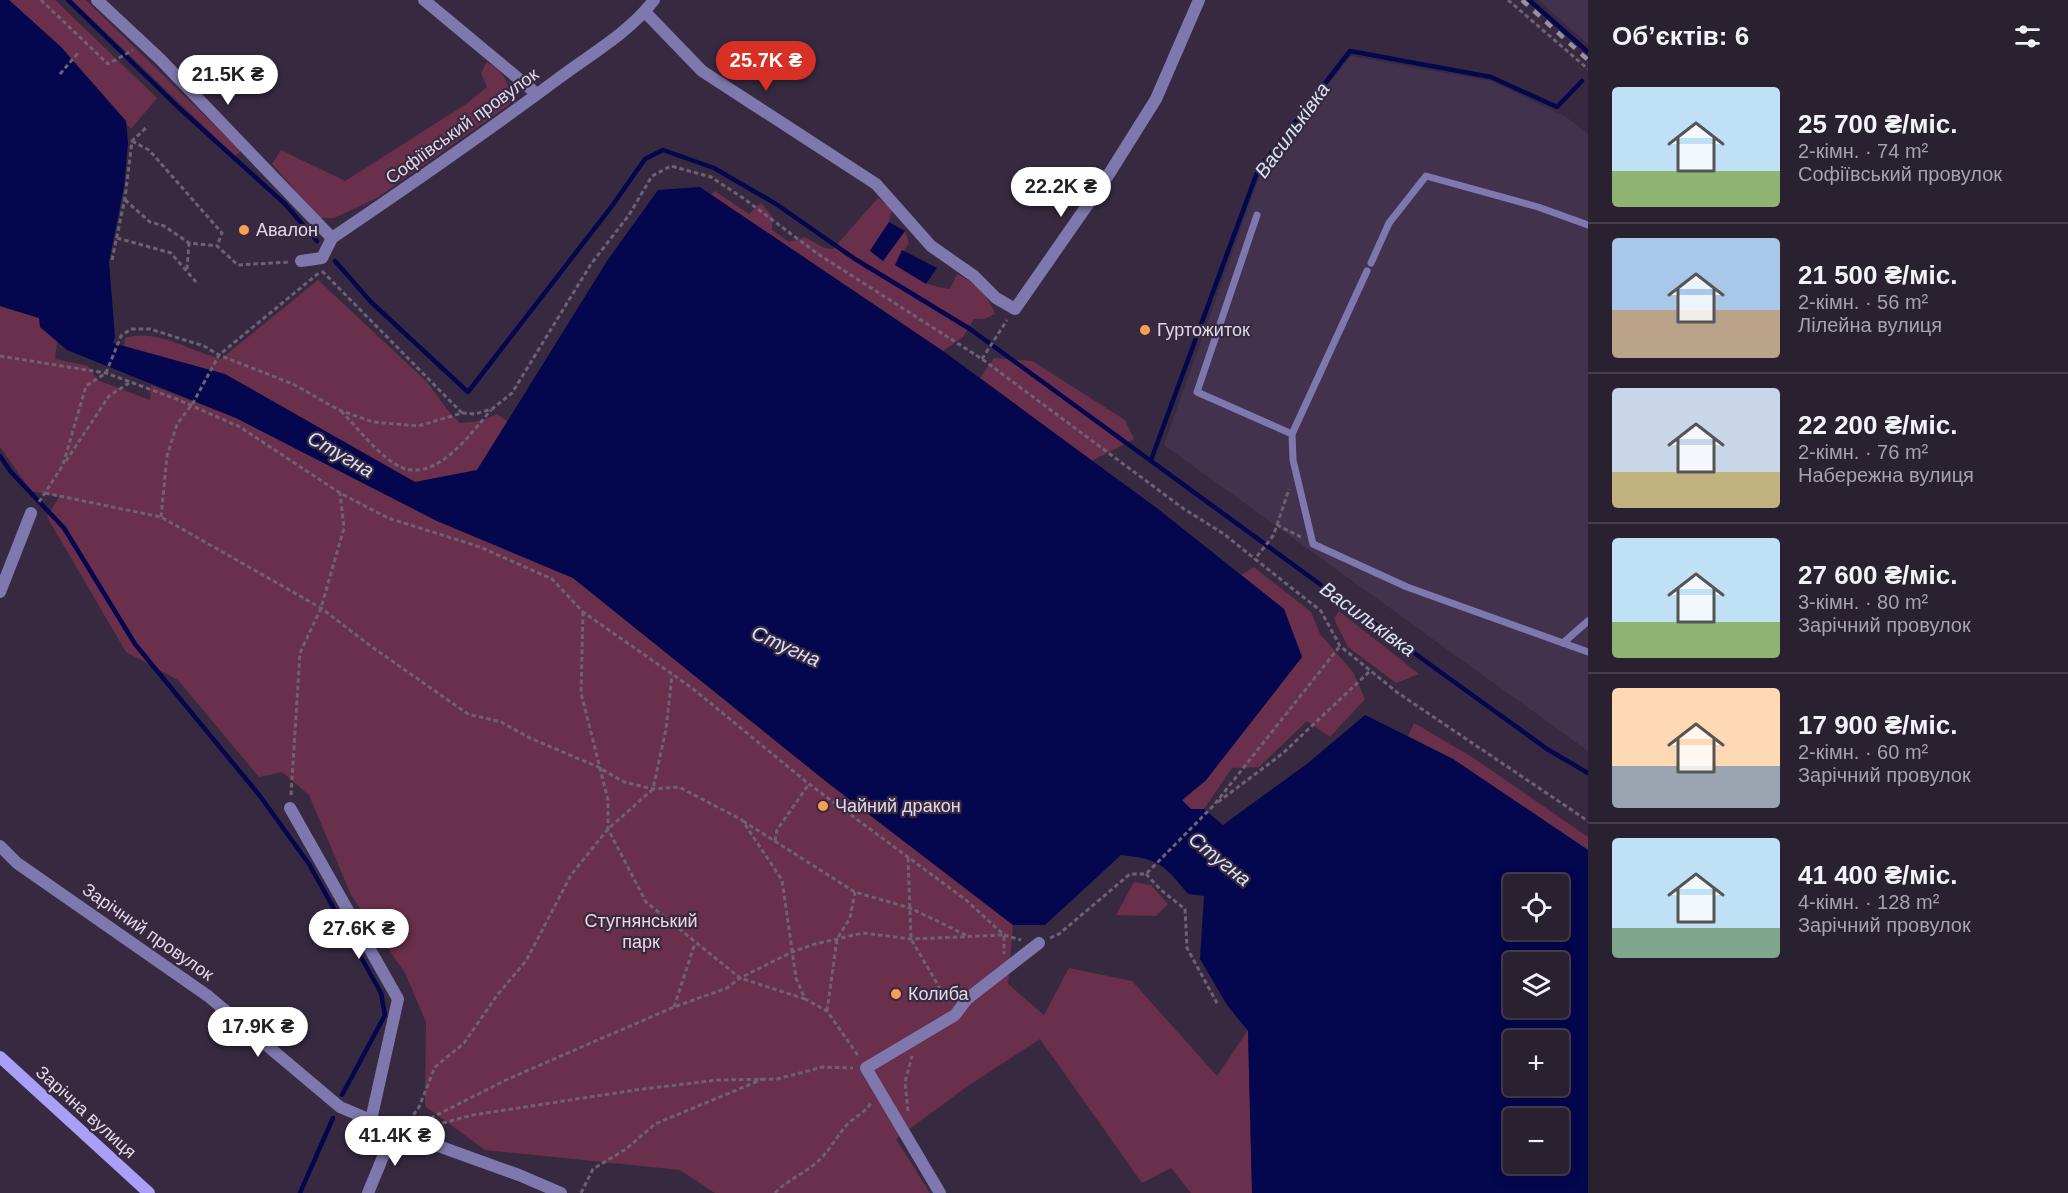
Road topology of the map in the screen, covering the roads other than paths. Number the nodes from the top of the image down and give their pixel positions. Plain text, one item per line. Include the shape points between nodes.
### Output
1 (97, 0) edge
2 (424, 0) edge
3 (654, 0) edge
4 (1199, 0) edge
5 (645, 12) junction
6 (537, 94) junction
7 (1257, 215) dead end
8 (1588, 225) edge
9 (332, 238) junction
10 (300, 261) road end
11 (1371, 263) dead end
12 (1367, 271) dead end
13 (1292, 434) junction
14 (31, 513) dead end
15 (0, 592) edge
16 (1588, 621) edge
17 (1563, 643) junction
18 (1588, 652) edge
19 (290, 808) road end
20 (0, 846) edge
21 (1039, 943) road end
22 (0, 1058) edge
23 (371, 1120) junction
24 (399, 1132) junction
25 (148, 1193) edge
26 (368, 1193) edge
27 (561, 1193) edge
28 (940, 1193) edge

1 - 9 street via 160,59
2 - 6 street
3 - 5 street, Софіївський провулок
4 - 5 street via 1156,99 1015,309 931,246 876,184 702,71
5 - 6 street, Софіївський провулок
6 - 9 street, Софіївський провулок
7 - 13 lane via 1197,393
8 - 11 lane via 1426,176 1389,223
9 - 10 street, Софіївський провулок via 322,265
12 - 13 lane
13 - 17 lane via 1293,460 1313,544 1407,587
14 - 15 street
16 - 17 lane
17 - 18 lane
19 - 23 street via 398,999
20 - 23 street, Зарічний провулок via 17,863 208,996 340,1107
21 - 28 street via 967,999 955,1015 866,1068
22 - 25 street, Зарічна вулиця
23 - 24 street, Зарічний провулок
24 - 26 street
24 - 27 street, Зарічний провулок

